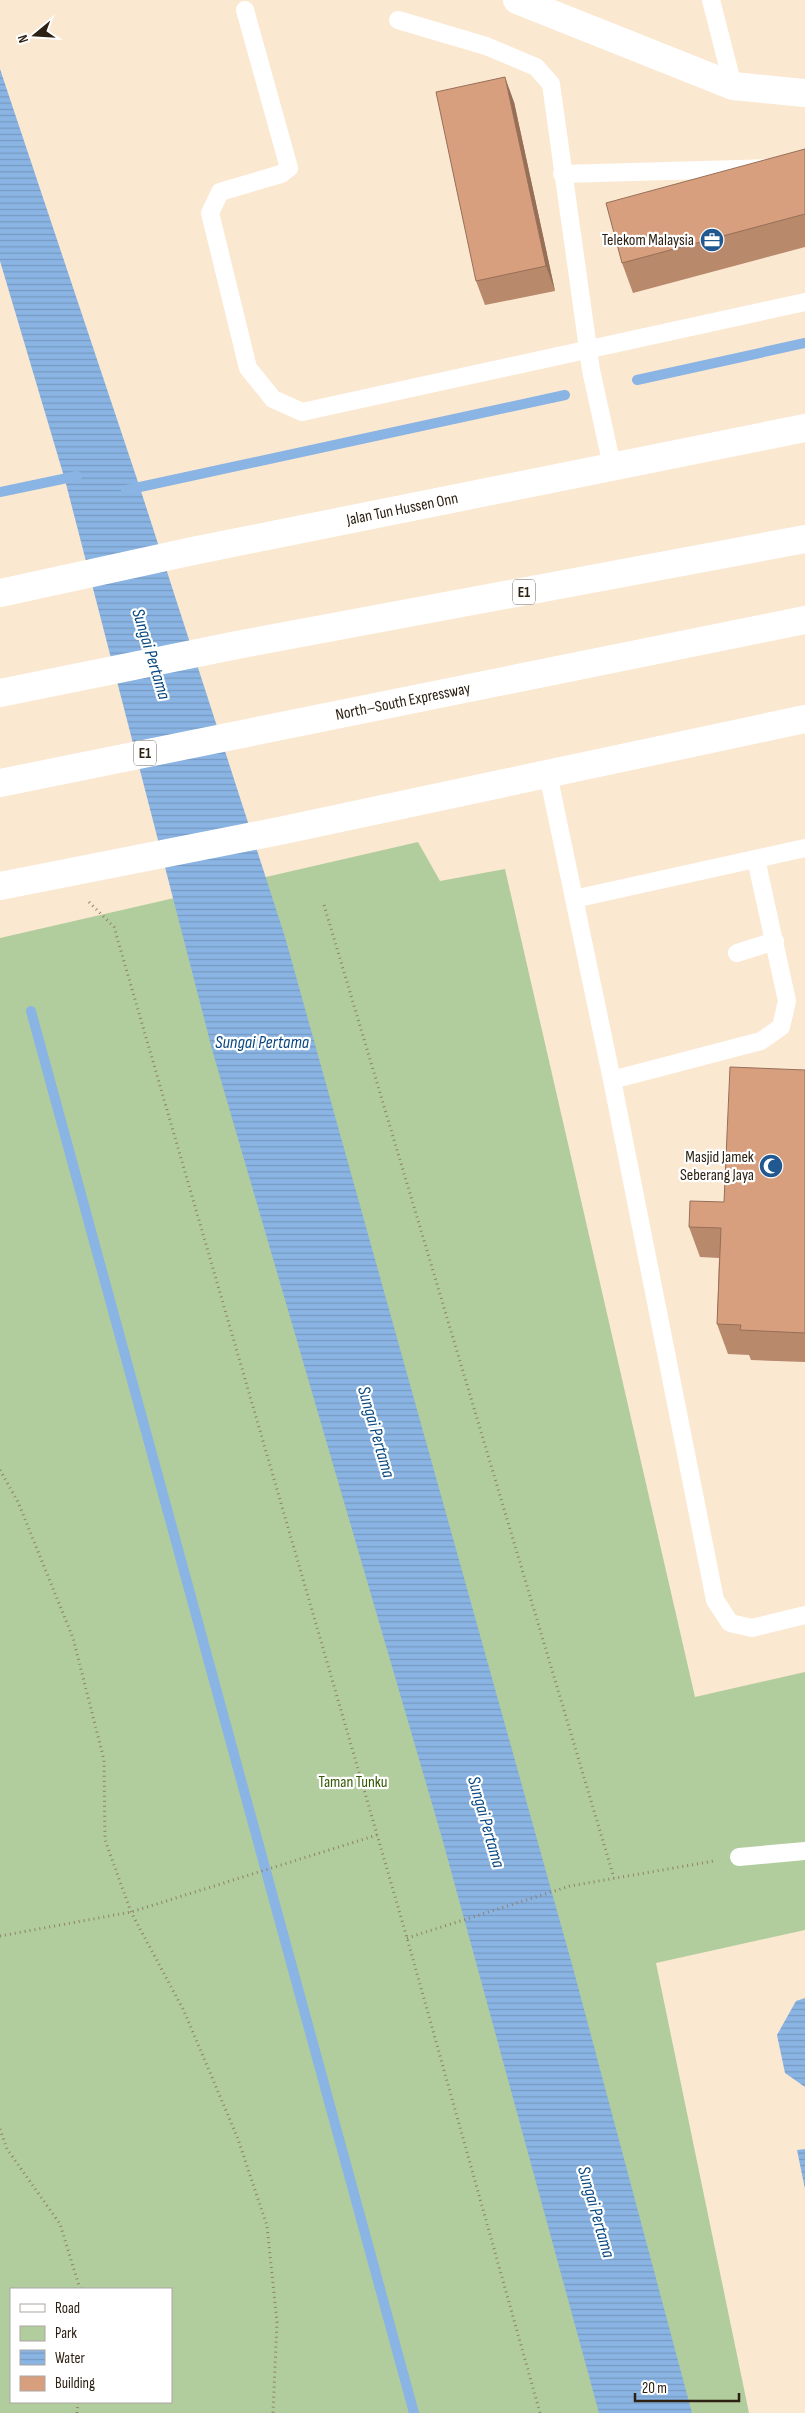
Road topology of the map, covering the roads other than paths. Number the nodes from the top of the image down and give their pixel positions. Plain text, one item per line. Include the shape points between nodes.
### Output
1 (517, 0) edge
2 (711, 0) edge
3 (245, 10) dead end
4 (398, 20) dead end
5 (733, 86) junction
6 (805, 93) edge
7 (805, 167) edge
8 (562, 174) junction
9 (805, 302) edge
10 (589, 349) junction
11 (805, 428) edge
12 (612, 466) junction
13 (805, 539) edge
14 (1, 592) edge
15 (805, 620) edge
16 (9, 691) edge
17 (805, 719) edge
18 (548, 774) junction
19 (13, 780) edge
20 (805, 848) edge
21 (756, 859) junction
22 (0, 886) edge
23 (574, 898) junction
24 (775, 942) junction
25 (737, 953) dead end
26 (612, 1080) junction
27 (805, 1615) edge
28 (805, 1851) edge
29 (739, 1857) road end

1 - 5 main road
2 - 5 lane
3 - 10 lane via 289,168 281,174 220,192 210,213 248,368 273,398 302,412
4 - 8 lane via 486,46 536,67 551,84
5 - 6 main road
7 - 8 lane
8 - 10 lane
9 - 10 lane
10 - 12 lane
11 - 12 main road, Jalan Tun Hussen Onn
12 - 14 main road, Jalan Tun Hussen Onn
13 - 16 main road, E1
15 - 19 main road, North–South Expressway / E1
17 - 18 main road
18 - 22 main road via 81,872
18 - 23 lane
20 - 21 lane
21 - 23 lane
21 - 24 lane
23 - 26 lane
24 - 25 lane
24 - 26 lane via 787,1001 781,1027 761,1041
26 - 27 lane via 715,1600 730,1622 752,1628
28 - 29 lane

